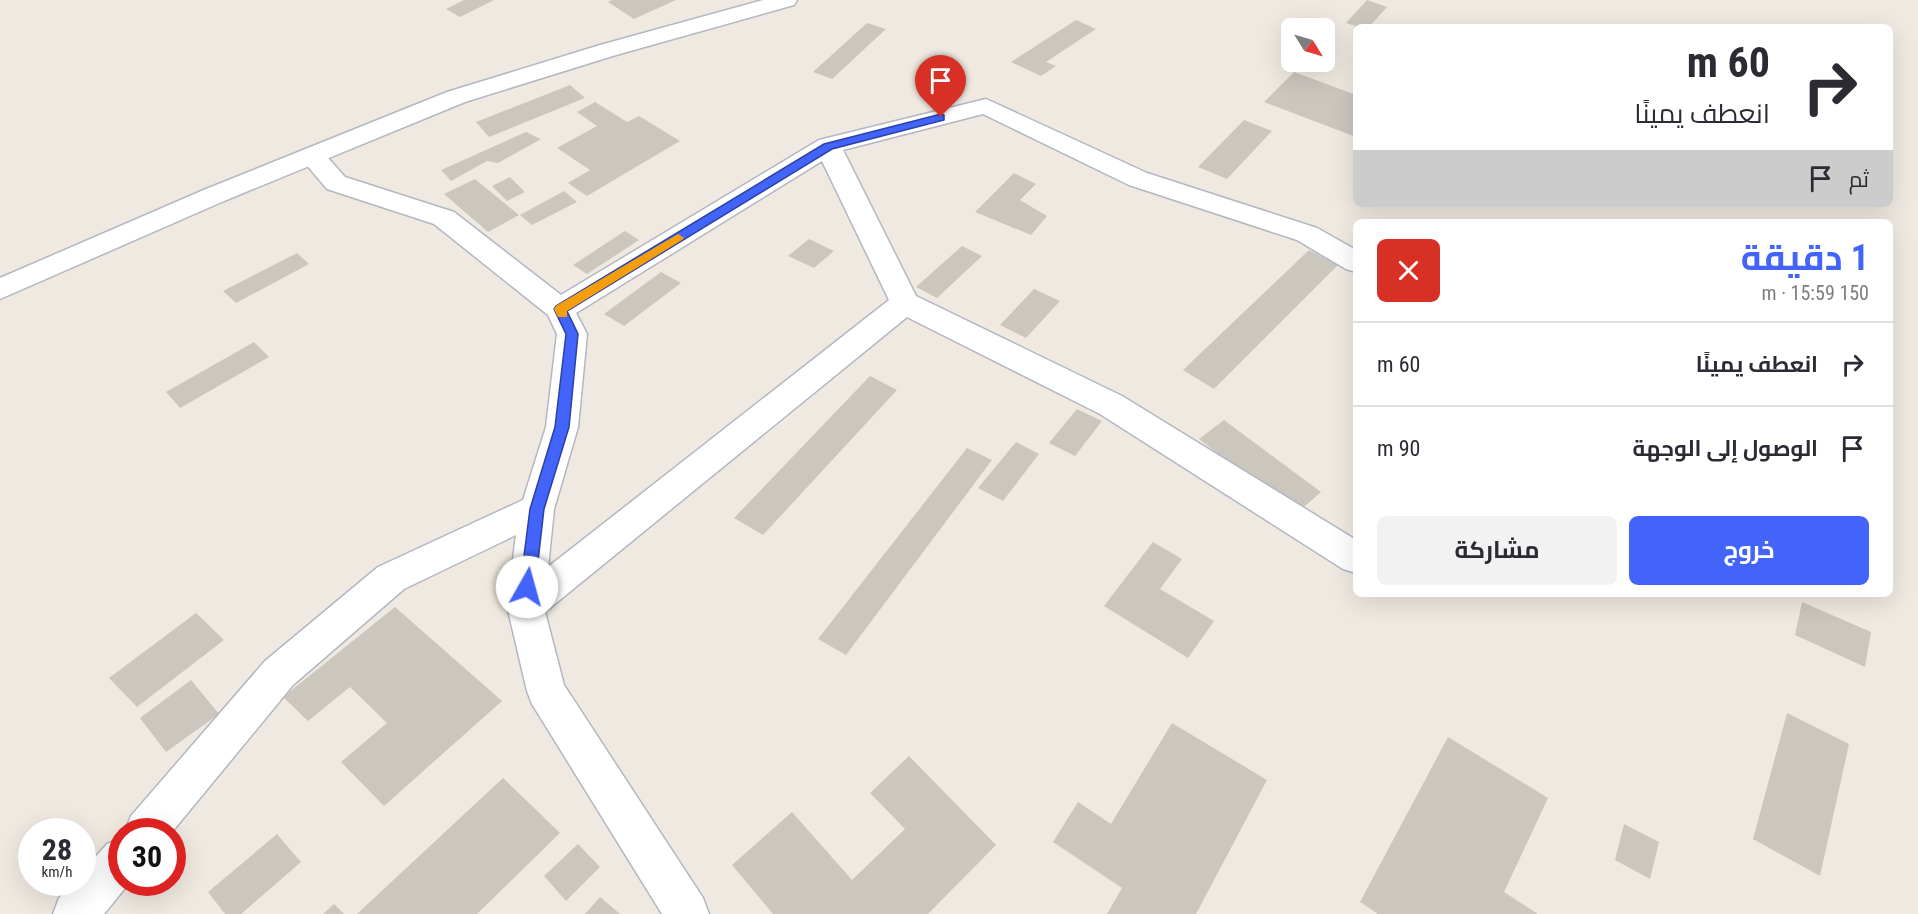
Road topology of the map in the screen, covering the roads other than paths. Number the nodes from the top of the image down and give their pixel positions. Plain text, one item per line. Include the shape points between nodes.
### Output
1 (786, 0) edge
2 (828, 146) junction
3 (312, 156) junction
4 (1353, 260) edge
5 (0, 289) edge
6 (905, 303) junction
7 (560, 309) junction
8 (537, 509) junction
9 (1353, 556) edge
10 (525, 606) junction
11 (157, 818) edge
12 (108, 876) edge
13 (75, 914) edge
14 (687, 914) edge

1 - 3 street via 456,98
2 - 4 street via 986,106 1138,179 1307,234
2 - 6 street
2 - 7 street
3 - 5 street
3 - 7 street via 336,183 444,218
6 - 9 street via 1111,405
6 - 10 street
7 - 8 street via 572,334 562,427
8 - 10 street
8 - 11 street via 391,578 279,673
10 - 14 street via 546,691
12 - 13 street

